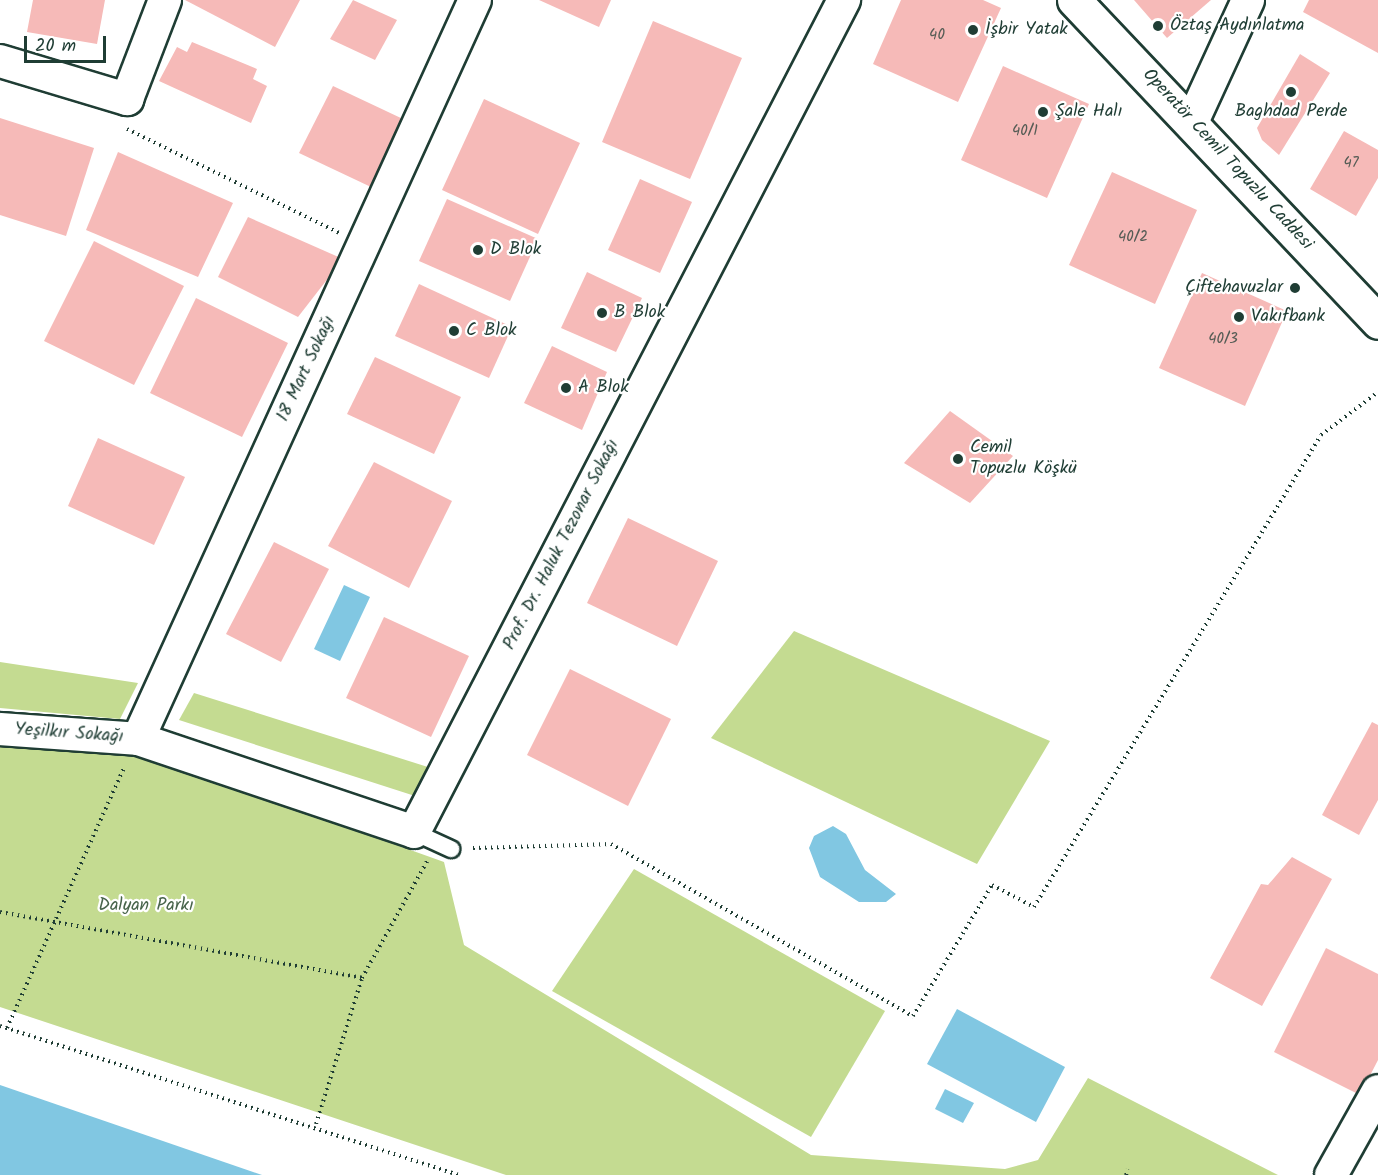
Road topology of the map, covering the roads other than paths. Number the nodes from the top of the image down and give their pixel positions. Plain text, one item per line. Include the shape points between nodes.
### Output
1 (165, 0) edge
2 (475, 0) edge
3 (844, 0) edge
4 (1074, 0) edge
5 (1248, 0) edge
6 (0, 61) edge
7 (1192, 122) junction
8 (1378, 322) edge
9 (0, 729) edge
10 (138, 739) junction
11 (422, 843) junction
12 (451, 849) road end
13 (1378, 1091) edge
14 (1331, 1175) edge

1 - 6 street via 127,99
2 - 10 street, 18 Mart Sokağı
3 - 11 street, Prof. Dr. Haluk Tezonar Sokağı
4 - 7 main road, Operatör Cemil Topuzlu Caddesi
5 - 7 street
7 - 8 main road, Operatör Cemil Topuzlu Caddesi
9 - 10 street, Yeşilkır Sokağı
10 - 11 street
11 - 12 lane
13 - 14 street

